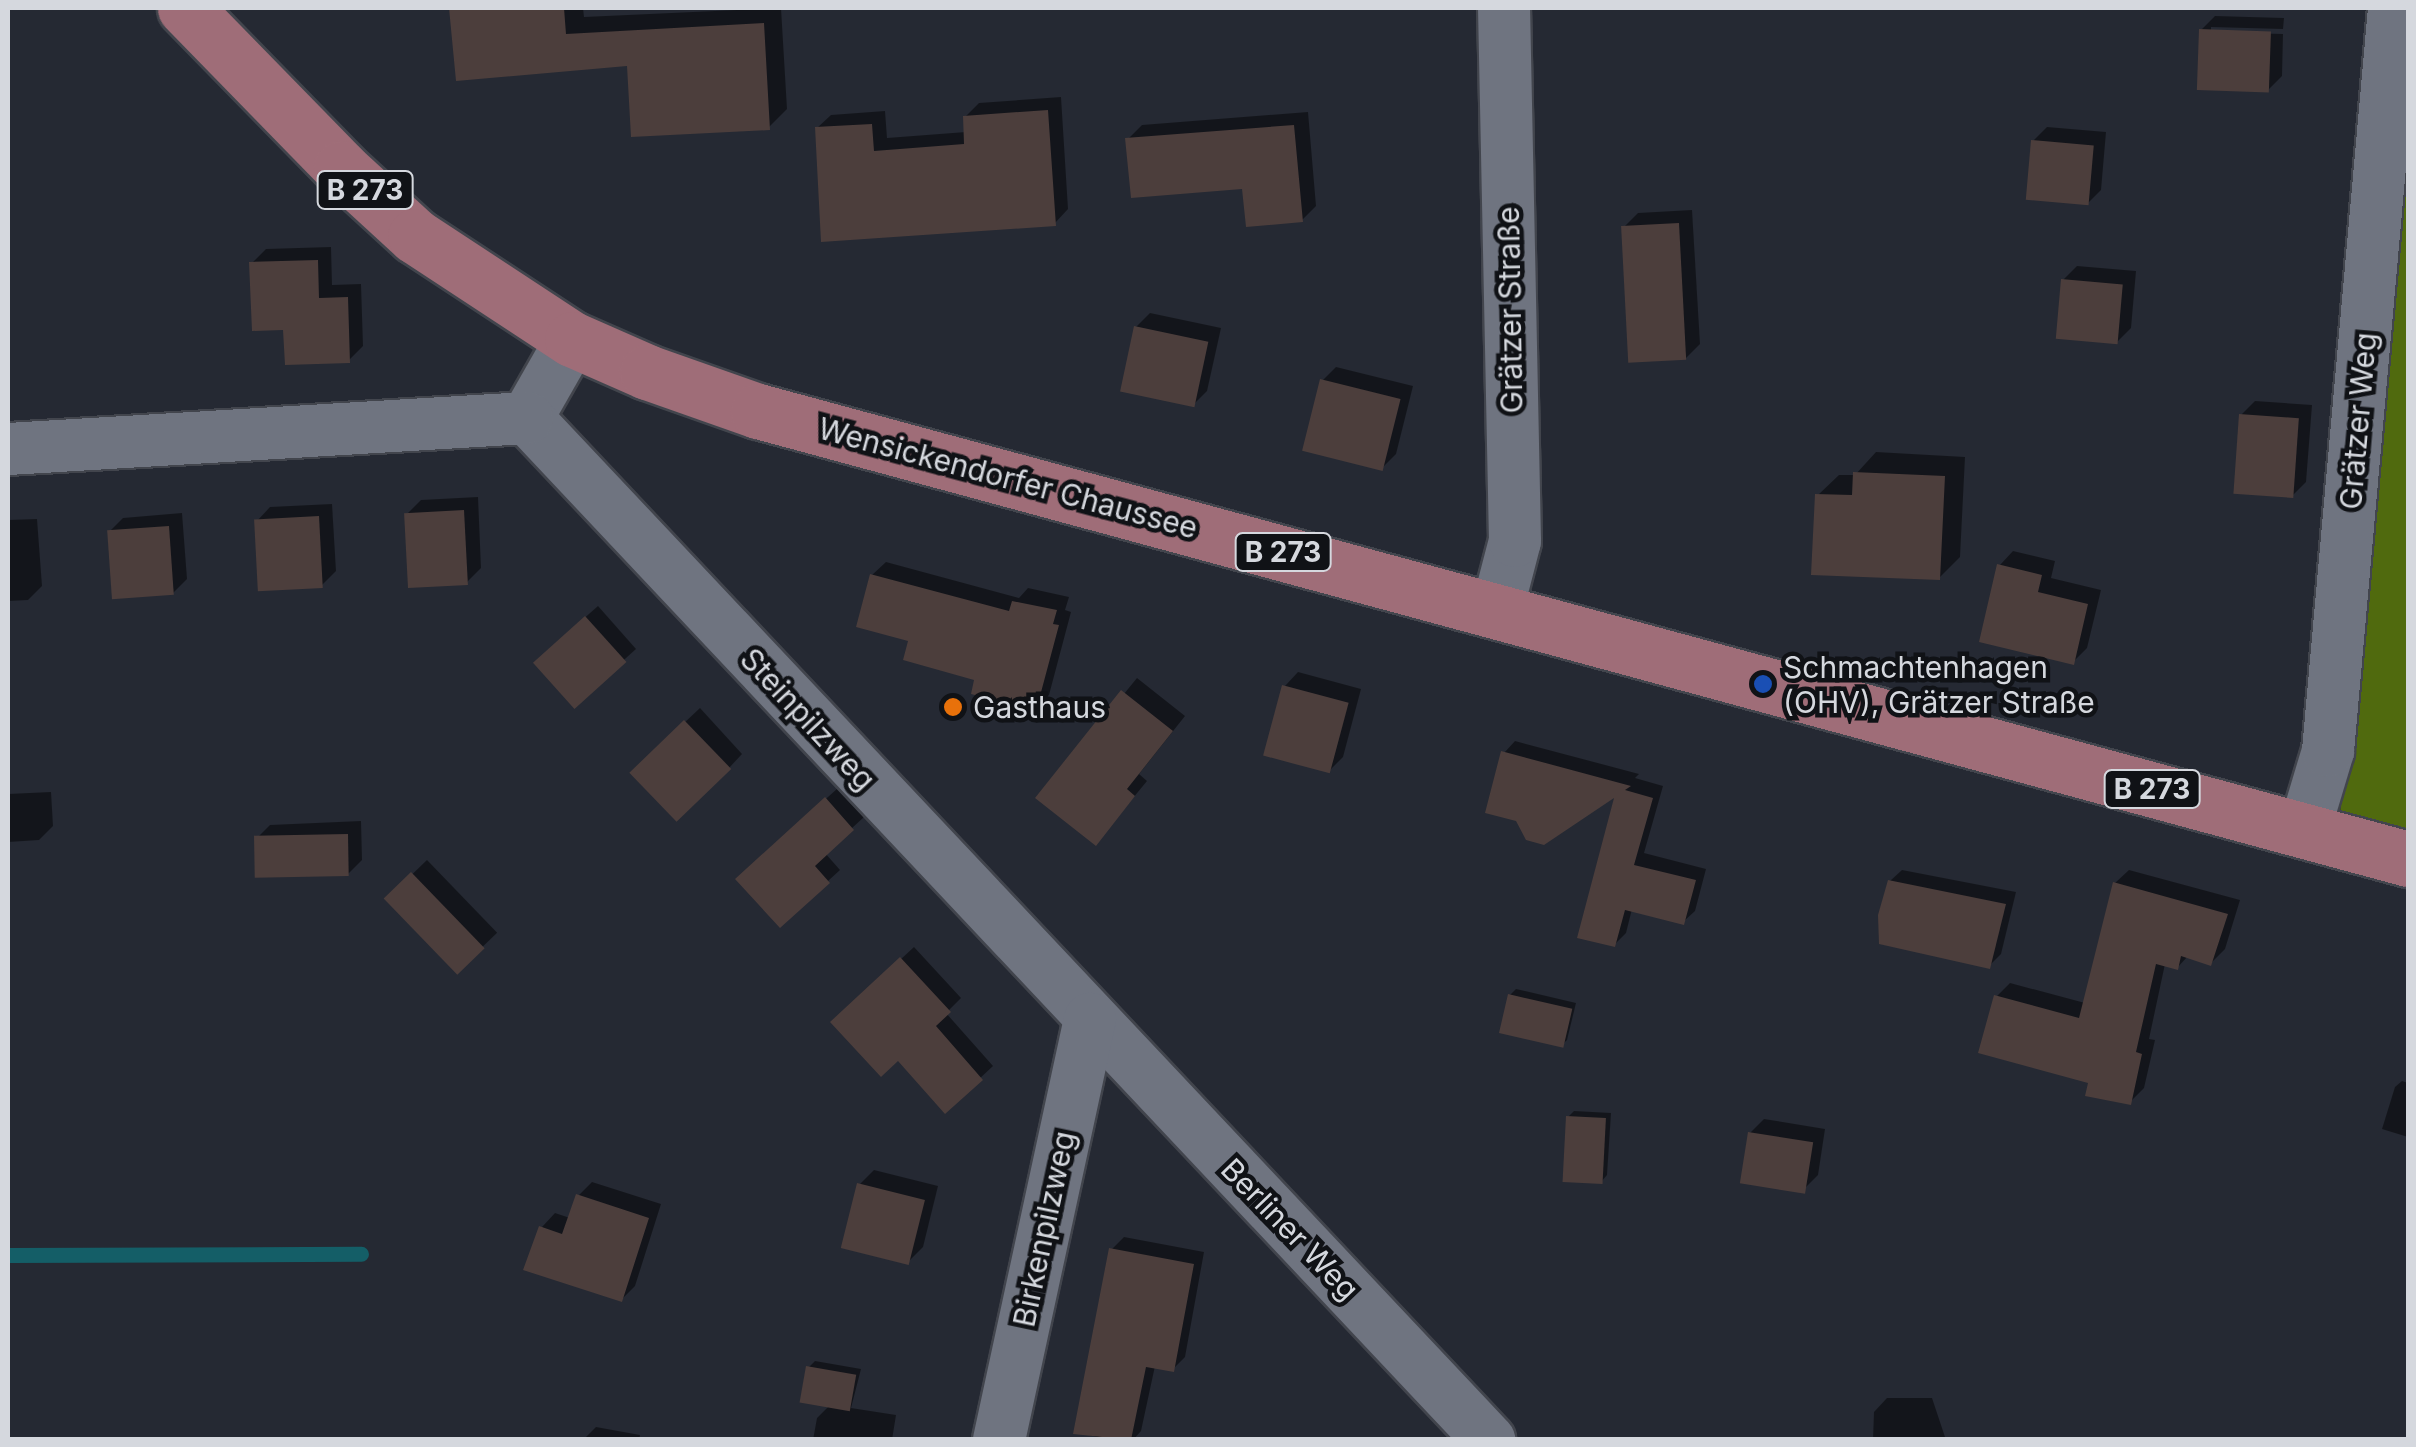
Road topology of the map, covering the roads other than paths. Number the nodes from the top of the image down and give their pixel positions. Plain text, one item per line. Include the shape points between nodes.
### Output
1 (185, 8) edge
2 (1504, 8) edge
3 (2394, 8) edge
4 (572, 338) junction
5 (528, 418) junction
6 (8, 449) edge
7 (1497, 610) junction
8 (2304, 831) junction
9 (2408, 859) edge
10 (1090, 1019) junction
11 (999, 1440) edge
12 (1490, 1440) edge

1 - 4 main road, Wensickendorfer Chaussee / B 273 via 415,236
2 - 7 street, Grätzer Straße via 1515,541
3 - 8 street, Grätzer Weg via 2328,750
4 - 5 street
4 - 7 main road, Wensickendorfer Chaussee / B 273 via 758,411
5 - 6 street
5 - 10 street, Steinpilzweg
7 - 8 main road, Wensickendorfer Chaussee / B 273
8 - 9 main road, Wensickendorfer Chaussee / B 273
10 - 11 street, Birkenpilzweg
10 - 12 street, Berliner Weg

